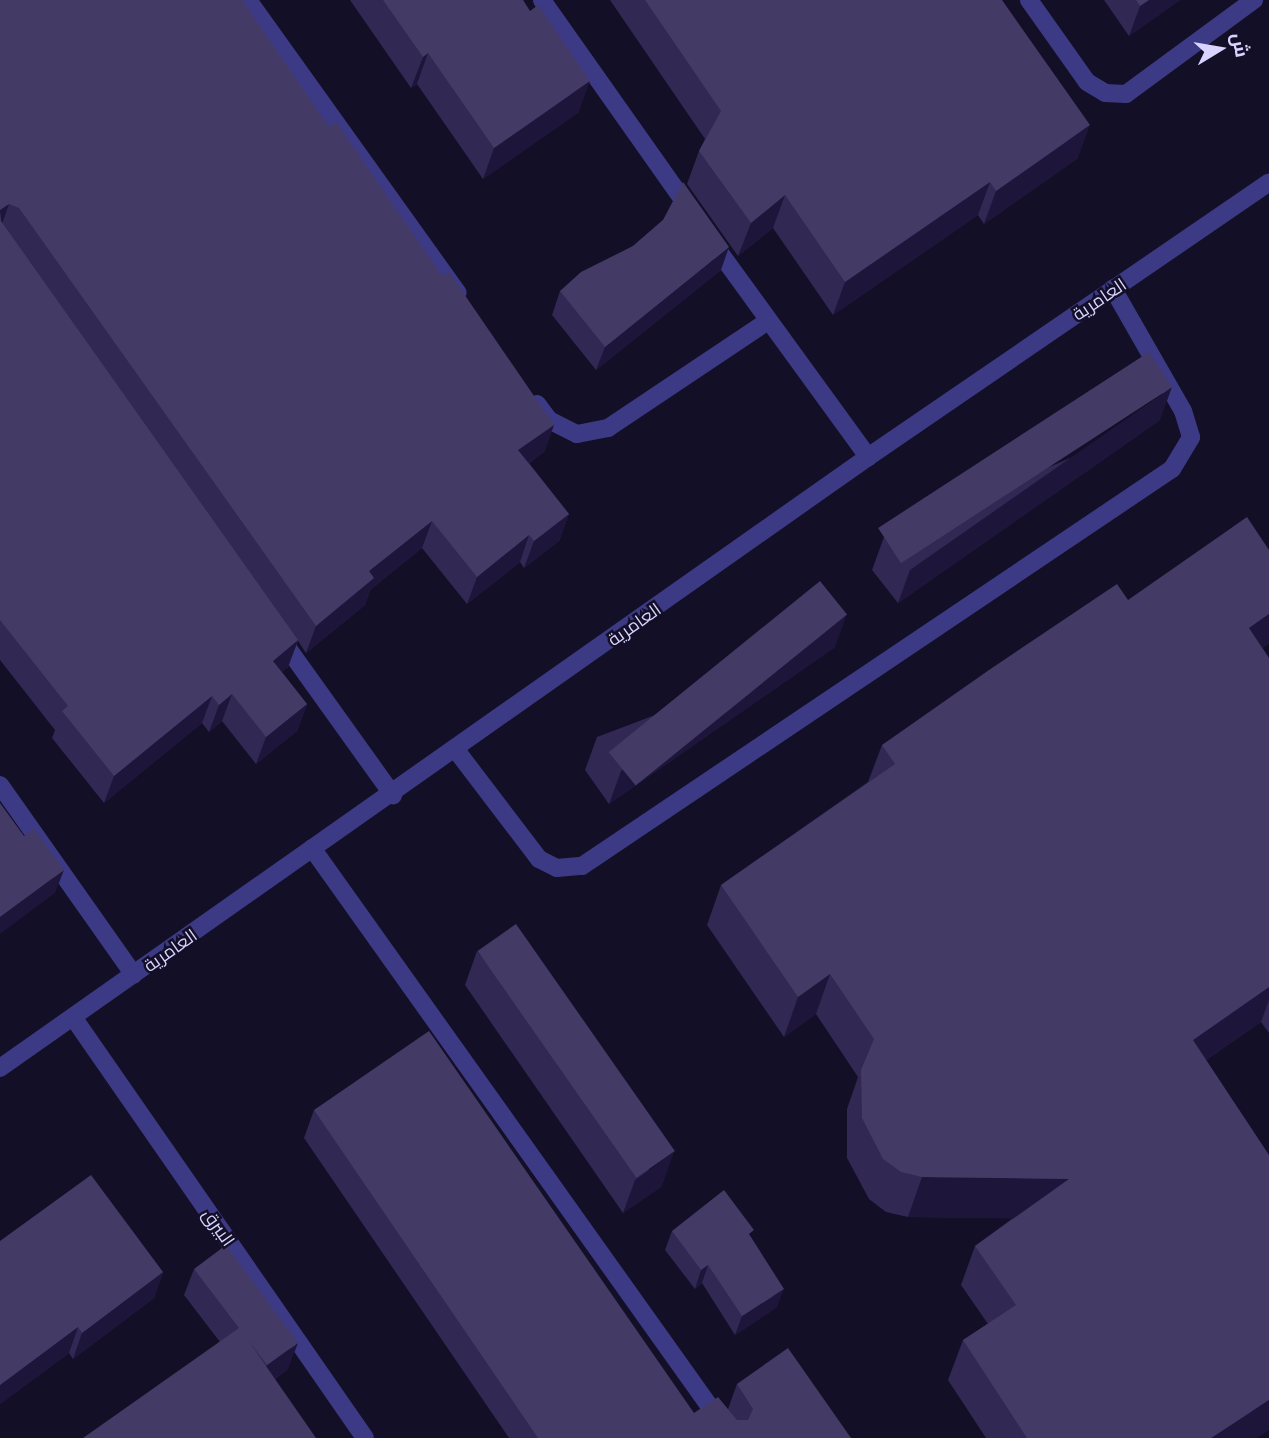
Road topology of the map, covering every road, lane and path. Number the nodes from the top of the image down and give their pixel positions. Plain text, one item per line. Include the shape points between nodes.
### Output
1 (248, 0) edge
2 (542, 0) edge
3 (1029, 0) edge
4 (1254, 0) edge
5 (1269, 182) edge
6 (1113, 289) junction
7 (468, 307) edge
8 (768, 321) junction
9 (525, 386) edge
10 (868, 457) junction
11 (269, 622) edge
12 (456, 750) junction
13 (0, 785) edge
14 (393, 795) junction
15 (312, 848) junction
16 (134, 975) junction
17 (73, 1017) junction
18 (0, 1068) edge
19 (365, 1438) edge
20 (732, 1438) edge

1 - 7 street
2 - 8 street
3 - 4 street via 1087,82 1105,93 1126,94
5 - 6 street, العامرية
6 - 10 street, العامرية
6 - 12 street via 1183,411 1191,437 1172,469 582,866 557,868 539,859
8 - 9 street via 608,428 577,433 549,420
8 - 10 street
10 - 12 street, العامرية
11 - 14 street
12 - 14 street, العامرية
13 - 16 street
14 - 15 street, العامرية
15 - 16 street, العامرية
15 - 20 street
16 - 17 street, العامرية
17 - 18 street, العامرية
17 - 19 street, البيرق

